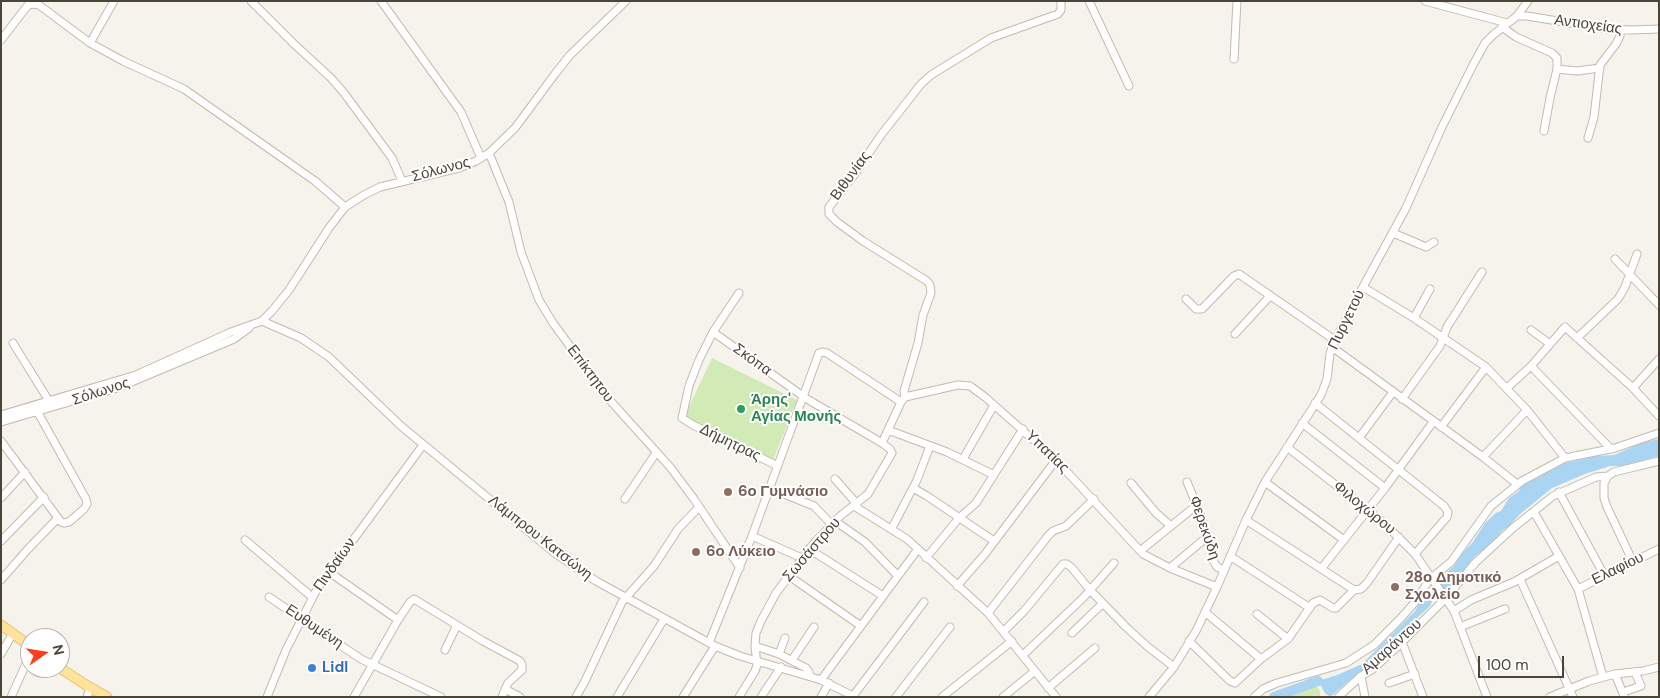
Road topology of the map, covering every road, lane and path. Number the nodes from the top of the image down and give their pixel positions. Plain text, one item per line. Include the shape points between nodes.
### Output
1 (114, 1) edge
2 (251, 1) edge
3 (381, 1) edge
4 (626, 1) edge
5 (1061, 1) edge
6 (1089, 1) edge
7 (1237, 1) edge
8 (1528, 1) edge
9 (1431, 2) edge
10 (1517, 16) junction
11 (1504, 25) junction
12 (1659, 29) edge
13 (1620, 30) junction
14 (1, 40) edge
15 (90, 43) junction
16 (1234, 59) dead end
17 (1600, 68) junction
18 (1557, 69) junction
19 (1129, 86) dead end
20 (1544, 131) dead end
21 (1588, 138) dead end
22 (489, 153) junction
23 (481, 158) junction
24 (402, 181) junction
25 (345, 207) junction
26 (1393, 233) junction
27 (1434, 242) dead end
28 (1637, 254) dead end
29 (1615, 259) dead end
30 (1482, 272) dead end
31 (1629, 275) junction
32 (1363, 287) junction
33 (1430, 289) dead end
34 (739, 293) dead end
35 (1270, 296) junction
36 (1186, 299) dead end
37 (1659, 306) edge
38 (1414, 318) junction
39 (262, 321) junction
40 (252, 326) junction
41 (1531, 330) dead end
42 (713, 332) junction
43 (1235, 334) dead end
44 (1577, 338) junction
45 (1443, 340) junction
46 (13, 343) dead end
47 (1334, 344) junction
48 (1550, 344) junction
49 (1659, 359) edge
50 (1531, 366) junction
51 (1486, 367) junction
52 (1507, 388) junction
53 (1633, 388) junction
54 (1393, 392) junction
55 (804, 397) junction
56 (1402, 399) junction
57 (903, 400) junction
58 (49, 401) junction
59 (1315, 403) junction
60 (994, 404) junction
61 (1527, 410) junction
62 (37, 411) junction
63 (1, 414) edge
64 (1659, 416) edge
65 (1, 422) edge
66 (1433, 422) junction
67 (1302, 423) junction
68 (1441, 427) junction
69 (1023, 429) junction
70 (888, 430) junction
71 (1659, 433) edge
72 (1359, 438) junction
73 (1, 441) edge
74 (882, 443) junction
75 (423, 445) junction
76 (930, 446) junction
77 (1287, 447) junction
78 (1611, 449) junction
79 (891, 452) joint
80 (656, 453) junction
81 (1483, 457) junction
82 (1566, 458) junction
83 (962, 459) junction
84 (1056, 460) junction
85 (1659, 461) edge
86 (778, 466) junction
87 (1398, 469) junction
88 (25, 472) junction
89 (994, 475) junction
90 (1608, 476) junction
91 (835, 479) dead end
92 (1187, 482) dead end
93 (1265, 482) junction
94 (1131, 483) dead end
95 (1517, 484) junction
96 (769, 488) junction
97 (913, 488) junction
98 (1384, 488) junction
99 (1560, 492) junction
100 (44, 497) junction
101 (1, 498) edge
102 (625, 499) dead end
103 (1094, 499) junction
104 (38, 503) junction
105 (49, 504) junction
106 (856, 505) junction
107 (1197, 505) junction
108 (699, 507) junction
109 (1367, 510) junction
110 (1534, 512) junction
111 (58, 518) junction
112 (960, 518) junction
113 (1246, 520) junction
114 (834, 523) junction
115 (1171, 526) junction
116 (892, 528) junction
117 (752, 536) junction
118 (1206, 537) junction
119 (1399, 537) junction
120 (246, 540) dead end
121 (1344, 540) junction
122 (1, 541) edge
123 (994, 541) junction
124 (809, 549) junction
125 (918, 549) junction
126 (1659, 549) edge
127 (1140, 551) junction
128 (1415, 554) junction
129 (1230, 556) junction
130 (1559, 556) junction
131 (802, 558) junction
132 (926, 558) junction
133 (1632, 562) junction
134 (1114, 563) dead end
135 (740, 568) junction
136 (1170, 568) junction
137 (1321, 569) junction
138 (1224, 570) junction
139 (329, 572) junction
140 (789, 576) junction
141 (898, 576) junction
142 (1604, 576) junction
143 (1432, 578) junction
144 (1520, 579) junction
145 (1, 580) edge
146 (958, 586) junction
147 (1217, 587) junction
148 (1578, 589) junction
149 (1090, 590) junction
150 (1354, 590) junction
151 (883, 596) junction
152 (269, 597) dead end
153 (312, 597) junction
154 (624, 598) junction
155 (1446, 598) junction
156 (924, 602) dead end
157 (1102, 604) junction
158 (1310, 608) junction
159 (1505, 609) dead end
160 (1454, 610) junction
161 (1204, 612) junction
162 (988, 613) junction
163 (1257, 614) dead end
164 (302, 618) junction
165 (664, 619) junction
166 (398, 620) junction
167 (1, 625) edge
168 (457, 625) junction
169 (861, 626) junction
170 (814, 627) dead end
171 (950, 627) dead end
172 (1460, 627) junction
173 (1004, 631) junction
174 (13, 633) junction
175 (1072, 633) dead end
176 (20, 638) edge
177 (785, 638) dead end
178 (1288, 639) junction
179 (1012, 641) junction
180 (1189, 641) junction
181 (1402, 642) junction
182 (712, 645) junction
183 (755, 646) junction
184 (1095, 648) dead end
185 (445, 650) dead end
186 (1, 654) edge
187 (778, 654) junction
188 (1023, 655) junction
189 (1261, 659) junction
190 (757, 660) junction
191 (792, 660) junction
192 (372, 665) junction
193 (781, 667) junction
194 (1174, 667) junction
195 (1659, 667) edge
196 (1035, 671) junction
197 (1635, 672) junction
198 (1415, 674) junction
199 (1615, 674) junction
200 (810, 676) junction
201 (1360, 676) junction
202 (20, 677) edge
203 (70, 677) edge
204 (1603, 677) junction
205 (821, 680) junction
206 (829, 683) junction
207 (1389, 683) dead end
208 (1048, 688) junction
209 (1569, 688) junction
210 (505, 689) junction
211 (88, 692) edge
212 (424, 693) edge
213 (619, 694) edge
214 (1624, 695) edge
215 (854, 696) edge
216 (1485, 696) edge
217 (11, 697) edge
218 (107, 697) edge
219 (267, 697) edge
220 (354, 697) edge
221 (441, 697) edge
222 (502, 697) edge
223 (520, 697) edge
224 (576, 697) edge
225 (627, 697) edge
226 (683, 697) edge
227 (739, 697) edge
228 (761, 697) edge
229 (821, 697) edge
230 (896, 697) edge
231 (942, 697) edge
232 (1003, 697) edge
233 (1056, 697) edge
234 (1149, 697) edge
235 (1254, 697) edge
236 (1338, 697) edge
237 (1365, 697) edge
238 (1423, 697) edge
239 (1550, 697) edge
240 (1574, 697) edge

1 - 15 street
2 - 24 street via 340,89 392,158
3 - 23 street via 461,112
4 - 22 street, Σόλωνος via 570,55 515,128
5 - 57 street, Βιθυνίας via 1058,14 991,38 925,79 829,207 829,214 844,227 930,283 931,292
6 - 19 street
7 - 16 street
8 - 10 street, Πυργετού
9 - 11 street
10 - 11 street, Πυργετού
10 - 13 street, Αντιοχείας
11 - 18 street via 1516,37 1554,54 1558,60
11 - 26 street, Πυργετού via 1486,43 1473,65
12 - 13 street, Αντιοχείας
13 - 17 street via 1616,44
14 - 15 street via 25,8 33,4 39,5
15 - 25 street via 184,89 315,181
17 - 18 street
17 - 21 street
18 - 20 street
22 - 23 street, Σόλωνος
22 - 80 street, Επίκτητου via 509,202 521,252 539,300 607,397
23 - 24 street, Σόλωνος via 450,171
24 - 25 street, Σόλωνος via 380,187
25 - 39 street, Σόλωνος via 289,290
26 - 27 street via 1426,247
26 - 32 street, Πυργετού
28 - 31 street
29 - 31 street
30 - 45 street via 1447,327
31 - 37 street
31 - 44 street via 1615,303
32 - 38 street
32 - 47 street, Πυργετού
33 - 38 street
34 - 42 street
35 - 36 street via 1238,274 1202,310 1196,309
35 - 43 street
35 - 47 street
38 - 45 street
39 - 40 street, Σόλωνος
39 - 75 street, Λάμπρου Κατσώνη via 301,338 329,357
40 - 58 street, Σόλωνος via 230,332 136,375
40 - 62 street, Σόλωνος via 234,339 131,382
41 - 48 street
42 - 55 street, Σκόπα
42 - 86 street, Δήμητρας via 692,379 682,418
44 - 48 street via 1565,327
44 - 53 street
45 - 51 street
45 - 56 street
46 - 58 street
47 - 54 street
47 - 59 street, Πυργετού via 1327,379
48 - 50 street
49 - 53 street
50 - 52 street
50 - 78 street
51 - 52 street
51 - 68 street
52 - 61 street
53 - 64 street
54 - 56 street
54 - 72 street
55 - 57 street via 818,355 822,352
55 - 74 street, Σκόπα
55 - 86 street
56 - 66 street
57 - 60 street, Υπατίας via 962,384 976,389
57 - 70 street
58 - 63 street, Σόλωνος
59 - 67 street, Πυργετού
59 - 72 street
60 - 69 street, Υπατίας
60 - 83 street
61 - 81 street
61 - 82 street
62 - 65 street, Σόλωνος
62 - 111 street via 87,504 69,522 64,523
66 - 68 street
66 - 87 street
67 - 77 street, Πυργετού
67 - 98 street
68 - 81 street
69 - 84 street, Υπατίας
69 - 89 street
70 - 74 street
70 - 76 street
71 - 78 street
72 - 87 street
73 - 88 street
74 - 79 street, Σκόπα
75 - 139 street, Πινδαίων
75 - 154 street, Λάμπρου Κατσώνη via 556,554
76 - 83 street
76 - 97 street
77 - 93 street, Πυργετού
77 - 109 street, Φιλοχώρου
78 - 82 street
79 - 106 street, Σωσάστρου via 873,487
80 - 102 street
80 - 108 street, Επίκτητου
81 - 95 street
82 - 95 street
83 - 89 street
84 - 103 street, Υπατίας
84 - 123 street
85 - 90 street, Αμαράντου
86 - 96 street
87 - 98 street
87 - 128 street via 1448,512
88 - 100 street
88 - 101 street
89 - 112 street via 976,503
90 - 99 street, Αμαράντου via 1587,480
90 - 133 street via 1604,483 1604,498
91 - 106 street
92 - 107 street, Φερεκύδη
93 - 113 street, Πυργετού
93 - 121 street
94 - 115 street
95 - 143 street via 1491,506 1451,562
96 - 114 street via 814,506
96 - 117 street
97 - 112 street
97 - 116 street
98 - 109 street
99 - 110 street, Αμαράντου
99 - 142 street
100 - 104 street
100 - 105 street
103 - 127 street, Υπατίας
103 - 162 street via 1066,526 1048,536
104 - 105 street
104 - 122 street
105 - 111 street
106 - 114 street, Σωσάστρου
106 - 116 street
107 - 115 street
107 - 118 street, Φερεκύδη
108 - 135 street, Επίκτητου
108 - 154 street via 678,529 654,566
109 - 119 street, Φιλοχώρου
109 - 121 street
110 - 130 street
110 - 155 street, Αμαράντου via 1475,563
111 - 145 street
112 - 123 street
112 - 132 street
113 - 129 street, Πυργετού
113 - 137 street
114 - 124 street, Σωσάστρου
114 - 141 street via 865,542
115 - 127 street
116 - 125 street
117 - 131 street
117 - 135 street
118 - 136 street
118 - 138 street, Φερεκύδη via 1214,562
119 - 128 street, Φιλοχώρου
119 - 150 street via 1367,583
120 - 153 street
121 - 137 street
123 - 146 street
124 - 131 street, Σωσάστρου
124 - 151 street
125 - 132 street
125 - 141 street
126 - 133 street, Ελαφίου
127 - 136 street, Υπατίας
128 - 143 street, Φιλοχώρου
129 - 138 street, Πυργετού
129 - 158 street
130 - 144 street
130 - 148 street
131 - 140 street, Σωσάστρου
132 - 146 street
133 - 142 street, Ελαφίου
134 - 149 street
135 - 182 street
136 - 147 street, Υπατίας
137 - 150 street
138 - 147 street, Πυργετού
139 - 153 street, Πινδαίων
139 - 166 street
140 - 169 street
140 - 183 street, Σωσάστρου via 760,621
141 - 151 street
142 - 148 street, Ελαφίου
143 - 155 street, Φιλοχώρου
143 - 235 street via 1389,631 1357,657 1339,666 1269,686
144 - 160 street
144 - 209 street
146 - 162 street
147 - 161 street, Πυργετού
148 - 204 street
149 - 157 street
149 - 173 street via 1070,565 1063,564
149 - 188 street
150 - 158 street via 1336,608 1320,600 1313,602
151 - 169 street
152 - 164 street, Ευθυμένη
153 - 164 street, Πινδαίων
154 - 165 street, Λάμπρου Κατσώνη
154 - 224 street
155 - 160 street, Φιλοχώρου
155 - 181 street, Αμαράντου
156 - 215 street
157 - 175 street
157 - 194 street
158 - 178 street
159 - 172 street
160 - 172 street, Φιλοχώρου
161 - 180 street, Πυργετού
161 - 189 street
162 - 173 street
163 - 178 street
164 - 192 street, Ευθυμένη
164 - 219 street, Πινδαίων
165 - 182 street, Λάμπρου Κατσώνη
165 - 213 street
166 - 168 street via 414,599
166 - 192 street
167 - 174 main road
168 - 185 street
168 - 210 street via 521,662 522,670
169 - 205 street
170 - 191 street
171 - 230 street
172 - 216 street, Φιλοχώρου
173 - 179 street
174 - 176 main road
174 - 186 street
177 - 187 street
178 - 189 street
179 - 188 street
179 - 231 street
180 - 189 street via 1230,681 1235,682
180 - 194 street, Πυργετού
181 - 198 street
181 - 201 street, Αμαράντου via 1373,669
182 - 190 street, Λάμπρου Κατσώνη
182 - 226 street
183 - 187 street
183 - 190 street, Σωσάστρου
184 - 208 street
187 - 191 street
188 - 196 street
190 - 193 street, Λάμπρου Κατσώνη
190 - 227 street via 756,671
191 - 200 street via 808,669
192 - 212 street, Ευθυμένη
192 - 220 street
193 - 200 street, Λάμπρου Κατσώνη
193 - 228 street
194 - 234 street, Πυργετού
195 - 197 street
196 - 208 street
196 - 232 street
197 - 199 street
197 - 214 street via 1641,686
198 - 207 street
198 - 238 street
199 - 204 street
199 - 214 street
200 - 205 street, Λάμπρου Κατσώνη
201 - 236 street, Αμαράντου
201 - 237 street
202 - 217 street
203 - 211 main road
204 - 209 street
205 - 206 street, Λάμπρου Κατσώνη
206 - 215 street, Λάμπρου Κατσώνη
206 - 229 street
208 - 233 street
209 - 239 street
209 - 240 street
210 - 222 street
210 - 223 street
211 - 218 main road
212 - 221 street, Ευθυμένη
213 - 225 street

